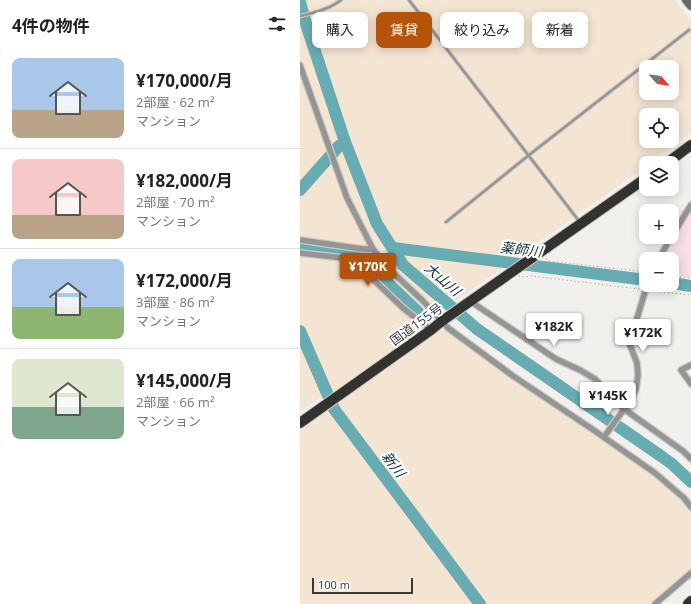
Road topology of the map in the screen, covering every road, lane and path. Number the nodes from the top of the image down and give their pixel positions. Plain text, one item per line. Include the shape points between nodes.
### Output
1 (341, 0) edge
2 (409, 0) edge
3 (686, 0) edge
4 (691, 6) edge
5 (300, 16) edge
6 (689, 30) dead end
7 (300, 65) edge
8 (691, 145) edge
9 (529, 155) junction
10 (676, 156) edge
11 (639, 183) edge
12 (691, 205) edge
13 (446, 222) dead end
14 (581, 223) junction
15 (679, 225) edge
16 (300, 240) edge
17 (373, 249) junction
18 (300, 253) edge
19 (536, 255) junction
20 (639, 271) edge
21 (512, 272) junction
22 (679, 277) edge
23 (691, 278) edge
24 (639, 286) edge
25 (645, 292) edge
26 (674, 292) edge
27 (691, 295) edge
28 (470, 301) junction
29 (442, 321) junction
30 (431, 330) junction
31 (300, 345) edge
32 (691, 365) edge
33 (691, 384) edge
34 (326, 405) junction
35 (623, 410) junction
36 (300, 423) edge
37 (604, 437) junction
38 (691, 459) edge
39 (691, 507) edge
40 (691, 573) edge
41 (691, 601) edge
42 (473, 604) edge
43 (655, 604) edge
44 (688, 604) edge

1 - 5 lane via 321,10
2 - 9 lane
3 - 4 street
6 - 9 lane
7 - 17 street via 346,198
8 - 10 highway
9 - 13 lane
9 - 14 lane
11 - 14 highway, 国道155号
12 - 15 street
14 - 19 highway, 国道155号
16 - 17 street
17 - 29 street via 387,267
18 - 30 street via 343,258 357,264 403,308
19 - 20 path via 549,261
19 - 21 highway, 国道155号
21 - 24 path via 521,278 532,276
21 - 28 highway, 国道155号
22 - 23 path
25 - 35 street via 630,345 637,363 636,389
26 - 27 path
28 - 29 highway, 国道155号
28 - 35 street via 556,359 595,379
29 - 30 highway, 国道155号
29 - 37 street via 514,376
30 - 34 highway, 国道155号
31 - 34 path
32 - 33 street via 681,370
34 - 36 highway, 国道155号
34 - 42 path
35 - 37 street
35 - 38 street
37 - 39 street via 655,473
40 - 43 street
41 - 44 highway

